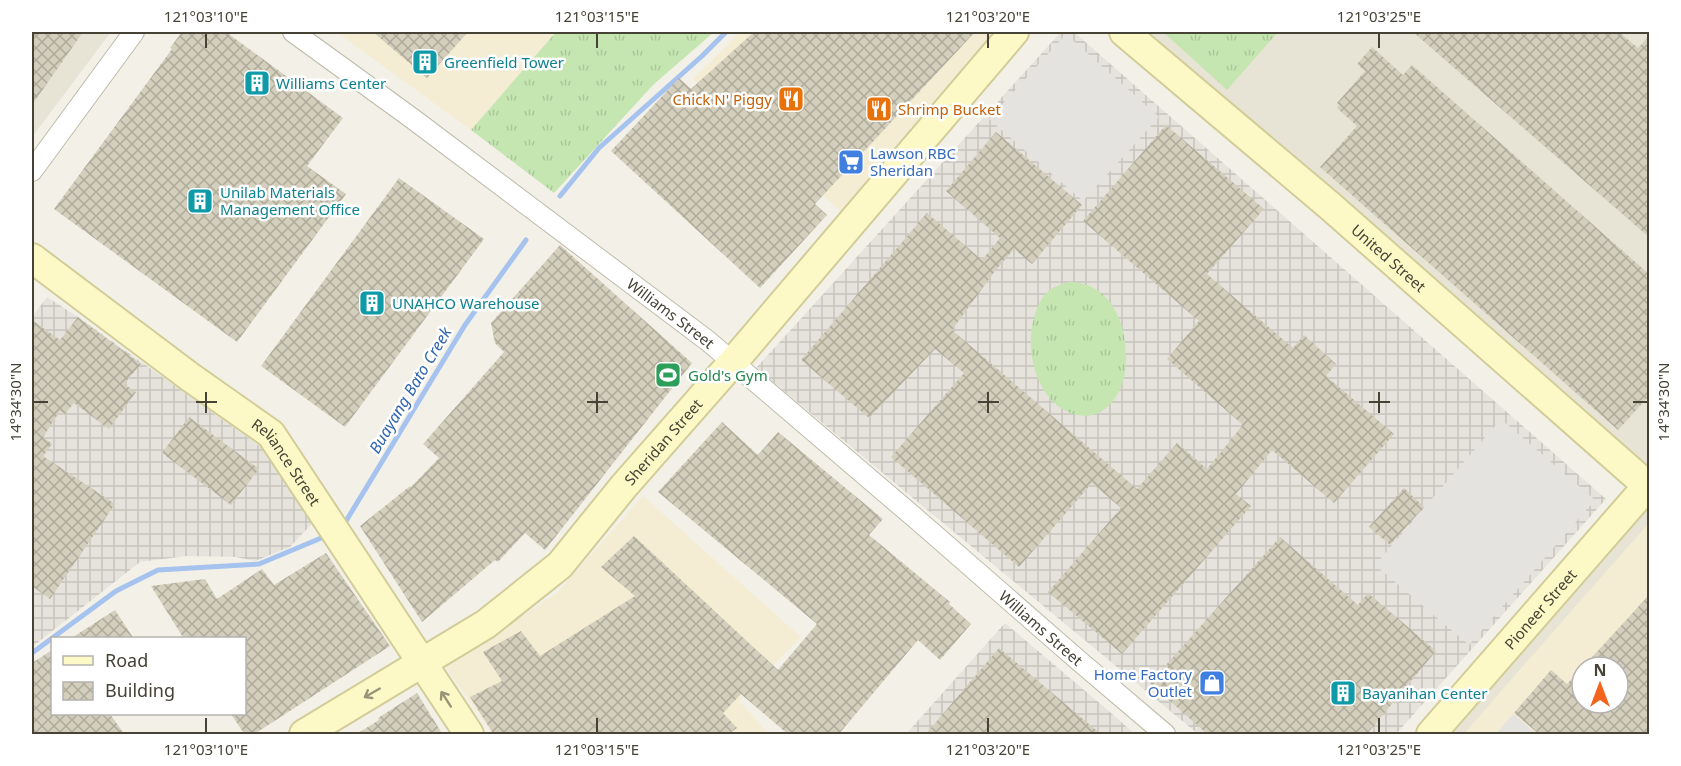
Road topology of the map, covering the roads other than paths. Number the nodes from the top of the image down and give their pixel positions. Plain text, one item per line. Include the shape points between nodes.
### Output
1 (134, 32) edge
2 (293, 32) edge
3 (1014, 32) edge
4 (1124, 32) edge
5 (32, 171) edge
6 (32, 258) edge
7 (733, 362) junction
8 (1649, 486) edge
9 (423, 663) junction
10 (304, 735) edge
11 (469, 735) edge
12 (1165, 735) edge
13 (1431, 735) edge

1 - 5 street
2 - 7 street, Williams Street
3 - 7 street, Sheridan Street
4 - 8 street, United Street via 1323,200
6 - 9 street, Reliance Street via 272,434
7 - 9 street, Sheridan Street via 560,565 486,624
7 - 12 street, Williams Street
8 - 13 street, Pioneer Street
9 -> 10 street, Sheridan Street
11 -> 9 street, Reliance Street

